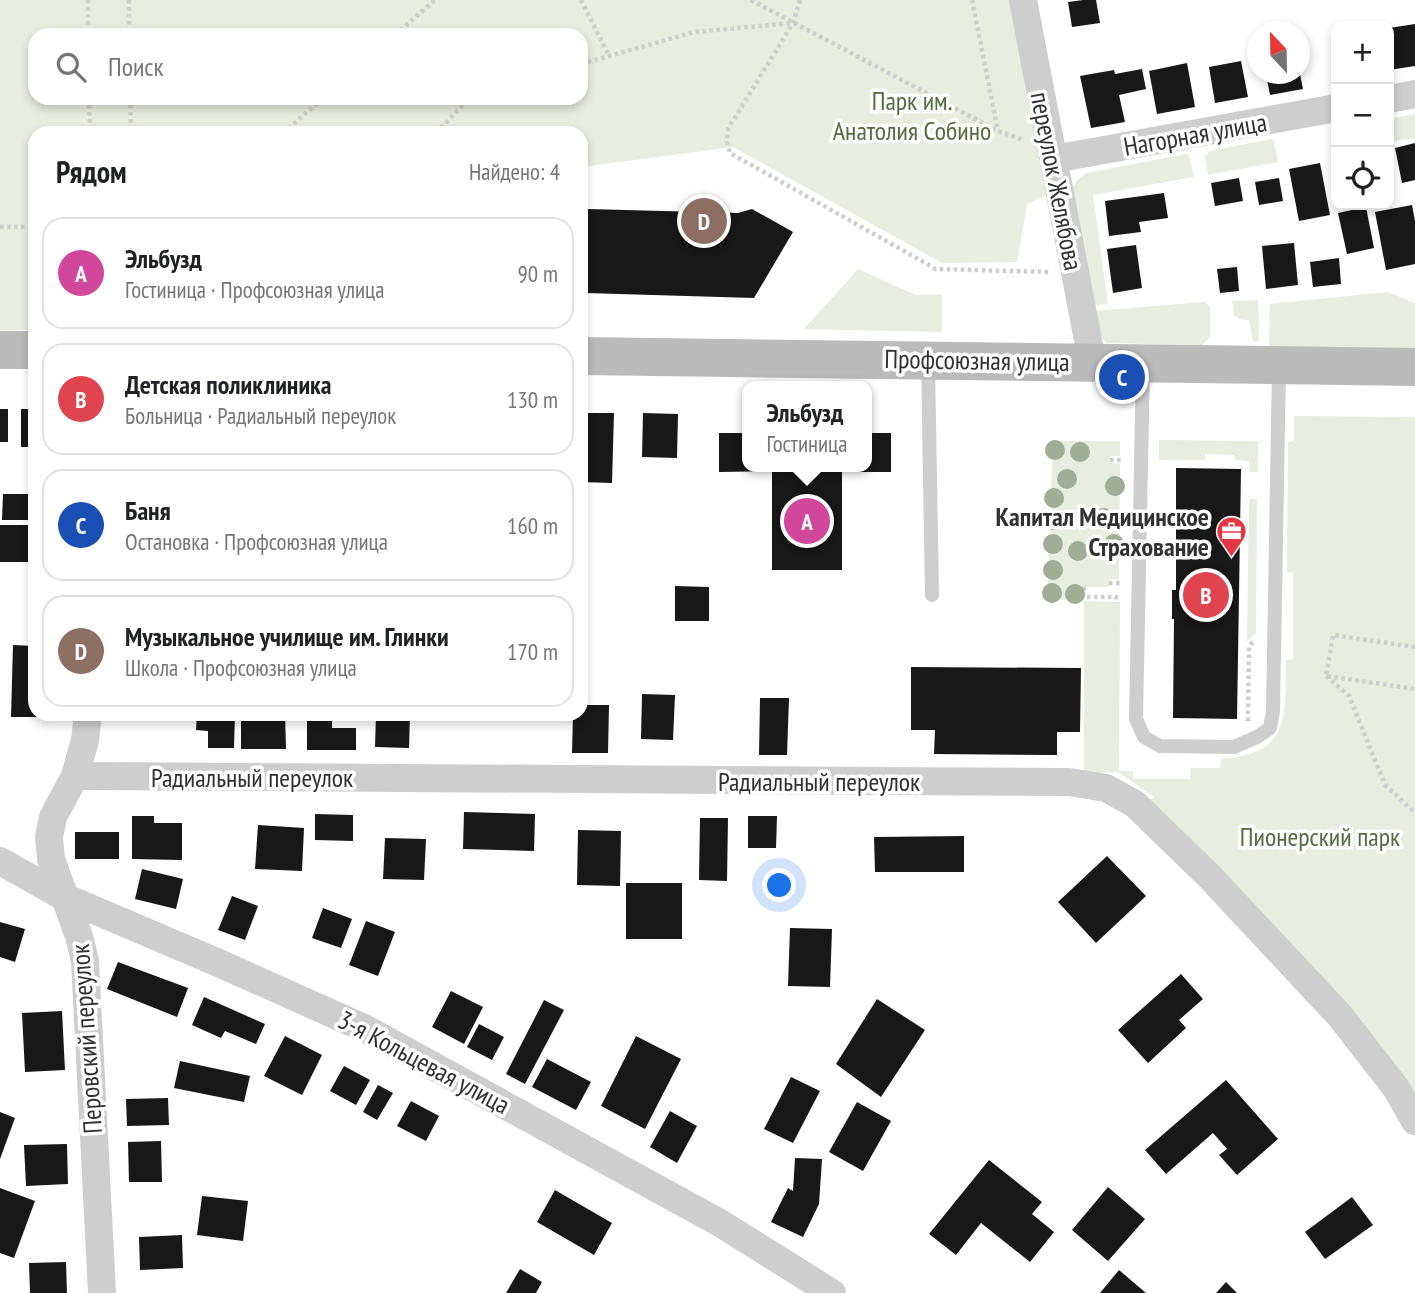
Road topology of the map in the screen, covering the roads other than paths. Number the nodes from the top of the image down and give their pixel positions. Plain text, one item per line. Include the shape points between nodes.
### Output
1 (1023, 0) edge
2 (1415, 94) edge
3 (1394, 98) edge
4 (1331, 109) edge
5 (1052, 151) junction
6 (28, 350) edge
7 (0, 351) edge
8 (588, 356) edge
9 (928, 360) junction
10 (1092, 361) junction
11 (1143, 364) junction
12 (1279, 365) junction
13 (1415, 367) edge
14 (932, 595) dead end
15 (87, 721) edge
16 (75, 776) junction
17 (0, 861) edge
18 (66, 898) junction
19 (1415, 1121) edge
20 (102, 1293) edge
21 (832, 1293) edge

1 - 5 street, переулок Желябова
2 - 3 street
4 - 5 street, Нагорная улица
5 - 10 street, переулок Желябова
6 - 7 main road
8 - 9 main road, Профсоюзная улица
9 - 10 main road, Профсоюзная улица
9 - 14 lane
10 - 11 main road, Профсоюзная улица
11 - 12 main road, Профсоюзная улица
11 - 12 lane via 1136,719 1144,737 1160,746 1234,747 1270,728 1273,711
12 - 13 main road, Профсоюзная улица
15 - 16 street, Перовский переулок
16 - 18 street, Перовский переулок via 53,817 49,837 51,859
16 - 19 street, Радиальный переулок via 1055,782 1106,788 1135,804 1211,878 1340,1016 1396,1088
17 - 18 street, 3-я Кольцевая улица
18 - 20 street, Перовский переулок via 85,961
18 - 21 street, 3-я Кольцевая улица via 364,1028 720,1223

